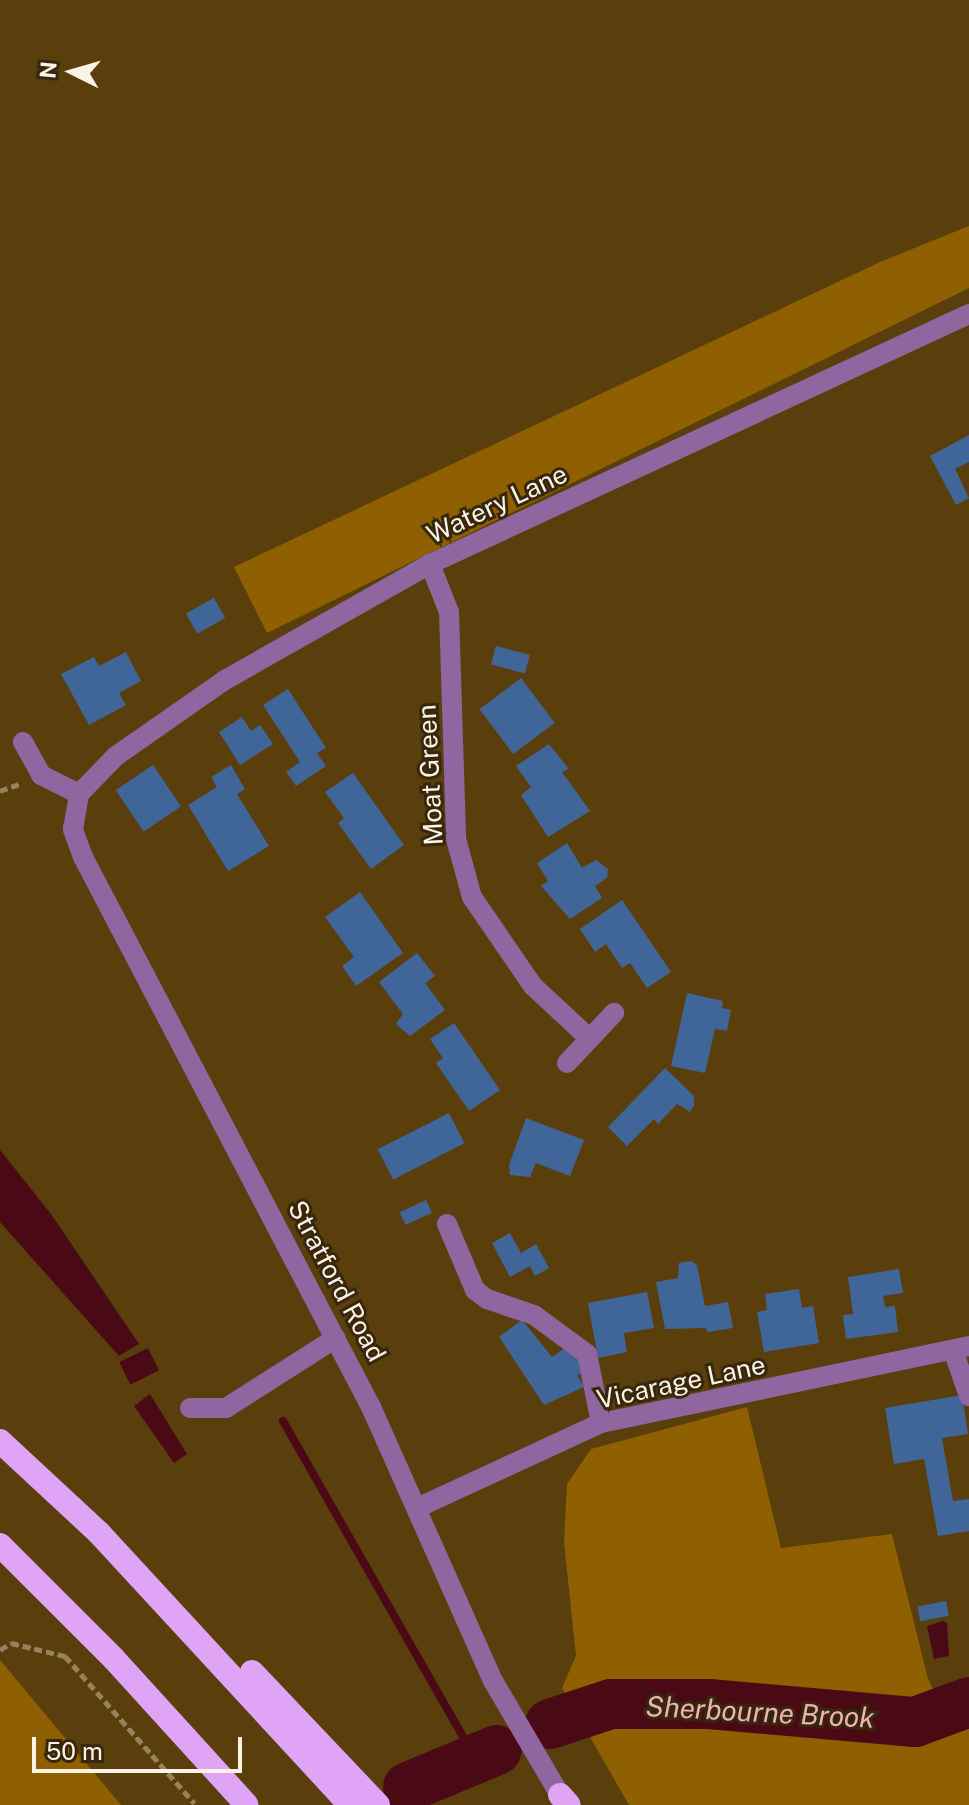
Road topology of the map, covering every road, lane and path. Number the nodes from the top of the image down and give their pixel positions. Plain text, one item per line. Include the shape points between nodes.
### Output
1 (969, 314) edge
2 (430, 564) junction
3 (23, 742) dead end
4 (79, 794) junction
5 (614, 1013) dead end
6 (589, 1038) junction
7 (567, 1063) dead end
8 (447, 1224) dead end
9 (336, 1338) junction
10 (961, 1348) edge
11 (969, 1396) edge
12 (190, 1408) dead end
13 (601, 1423) junction
14 (0, 1441) edge
15 (417, 1508) junction
16 (99, 1533) junction
17 (0, 1545) edge
18 (1, 1652) edge
19 (564, 1802) edge
20 (194, 1803) dead end
21 (247, 1805) edge
22 (350, 1805) edge
23 (378, 1805) edge

1 - 2 street, Watery Lane
2 - 4 street, Watery Lane via 225,680 116,756
2 - 6 street, Moat Green via 449,612 456,839 472,897 533,986
3 - 4 street via 41,775
4 - 9 street, Stratford Road via 73,829 83,857
5 - 6 street
6 - 7 street
8 - 13 street via 475,1290 534,1315 587,1354
9 - 12 street via 226,1408
9 - 15 street, Stratford Road
10 - 11 street
10 - 13 street, Vicarage Lane
13 - 15 street, Vicarage Lane
14 - 16 highway
15 - 19 street, Stratford Road via 493,1681
16 - 22 highway
16 - 23 highway via 226,1647
17 - 21 highway via 114,1659
18 - 20 path via 11,1643 65,1656

